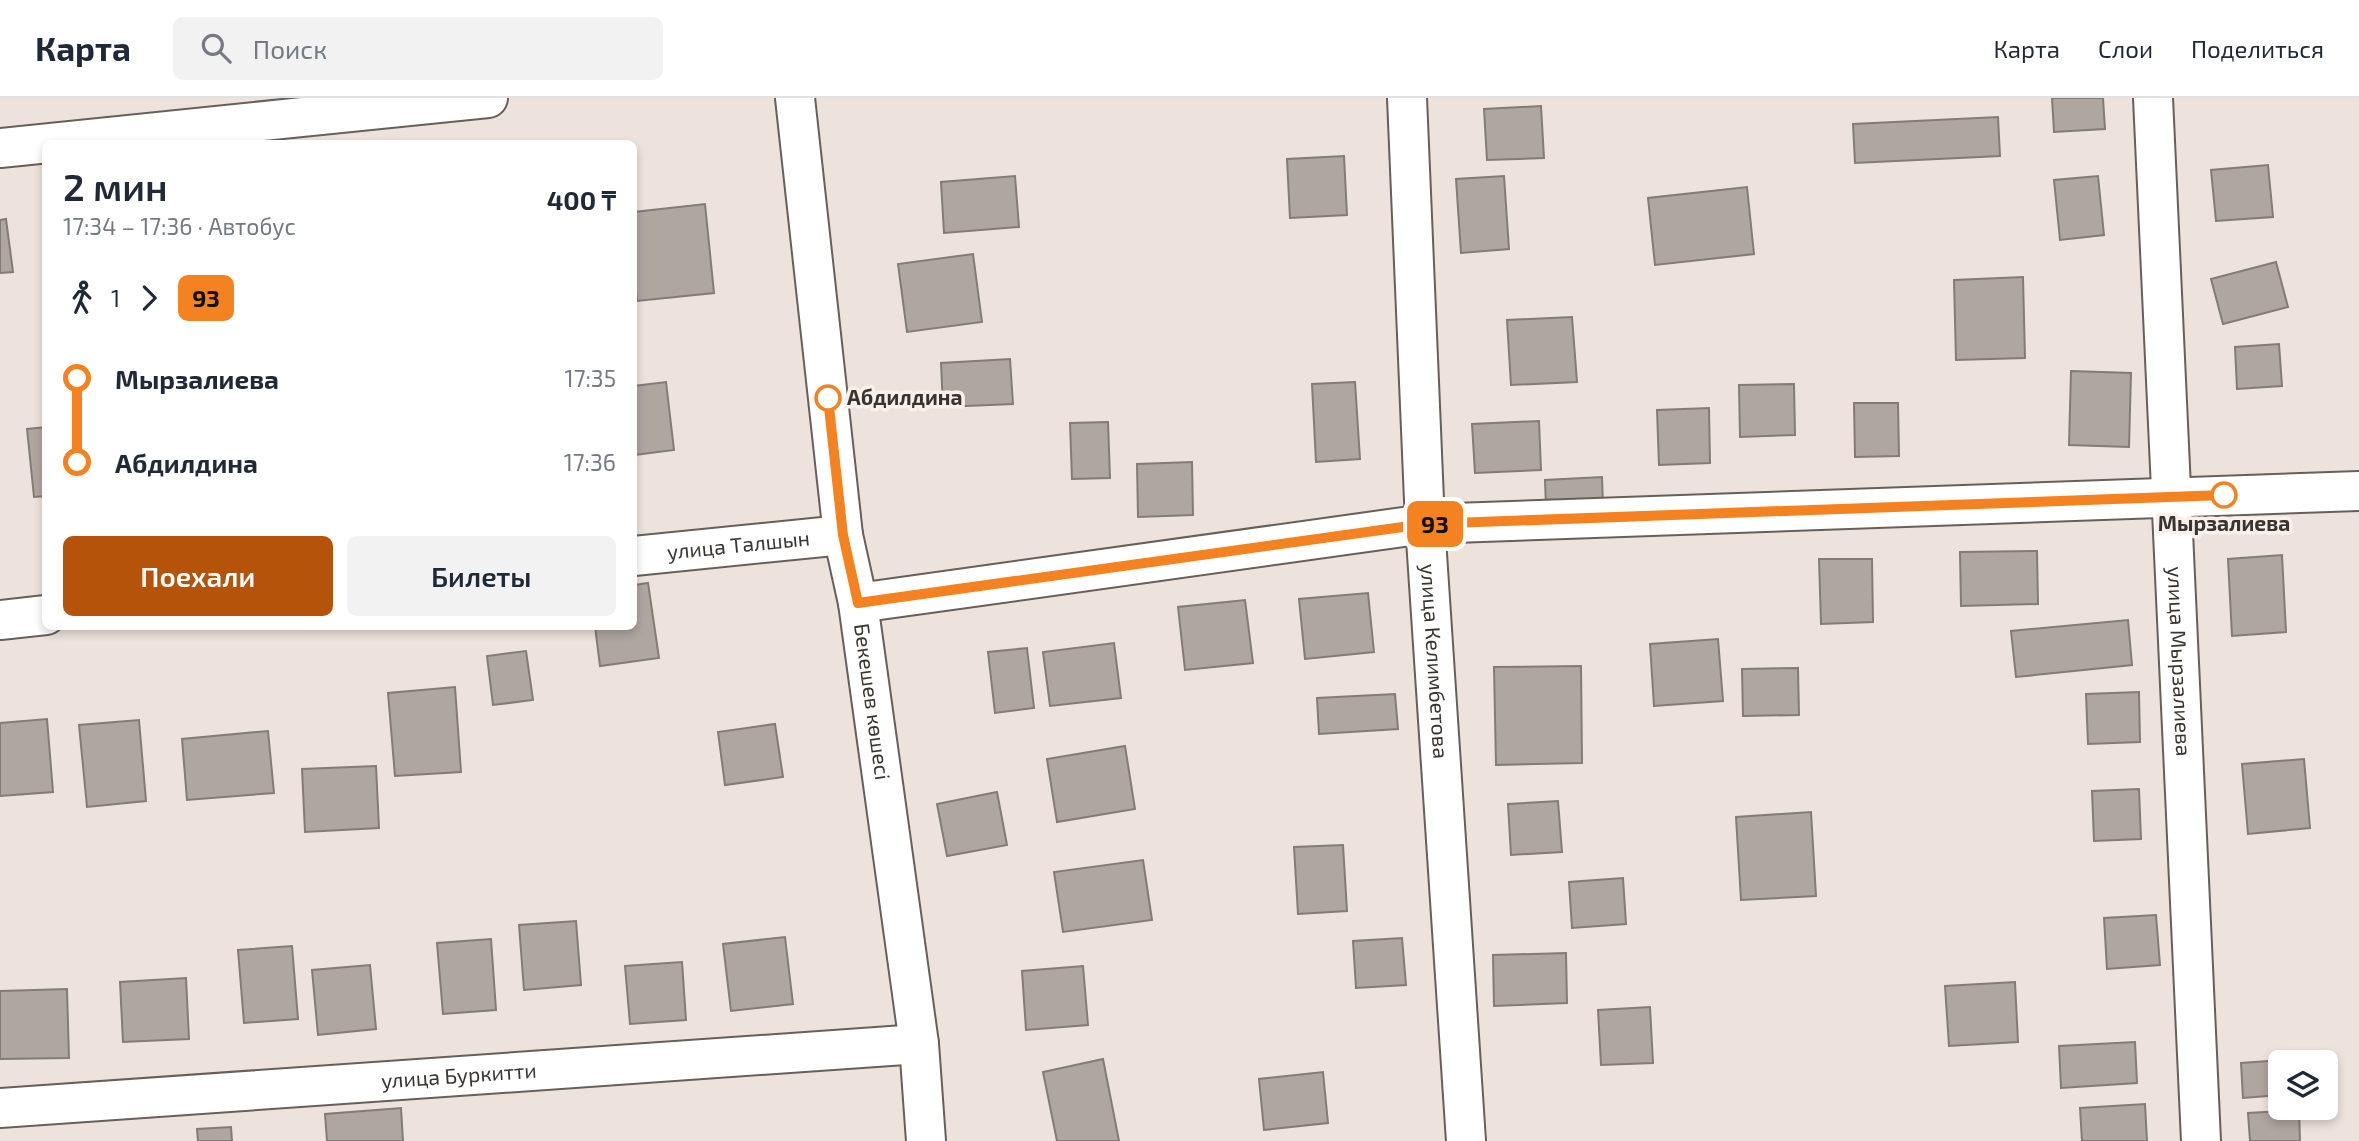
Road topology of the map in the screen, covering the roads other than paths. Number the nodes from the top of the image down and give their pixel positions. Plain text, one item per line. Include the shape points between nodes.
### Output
1 (488, 98) edge
2 (795, 98) edge
3 (1407, 98) edge
4 (2153, 98) edge
5 (78, 140) edge
6 (42, 144) edge
7 (0, 148) edge
8 (2359, 491) edge
9 (2170, 497) junction
10 (1424, 524) junction
11 (843, 535) junction
12 (637, 556) edge
13 (858, 603) junction
14 (42, 615) edge
15 (0, 620) edge
16 (919, 1044) junction
17 (0, 1108) edge
18 (926, 1141) edge
19 (1466, 1141) edge
20 (2201, 1141) edge

1 - 5 street
2 - 11 street, Бекешев көшесі
3 - 10 street, улица Келимбетова
4 - 9 street, улица Мырзалиева
6 - 7 street
8 - 9 street
9 - 10 street
9 - 20 street, улица Мырзалиева
10 - 13 street
10 - 19 street, улица Келимбетова
11 - 12 street, улица Талшын
11 - 13 street, Бекешев көшесі
13 - 16 street, Бекешев көшесі
14 - 15 street
16 - 17 street, улица Буркитти
16 - 18 street, Бекешев көшесі

